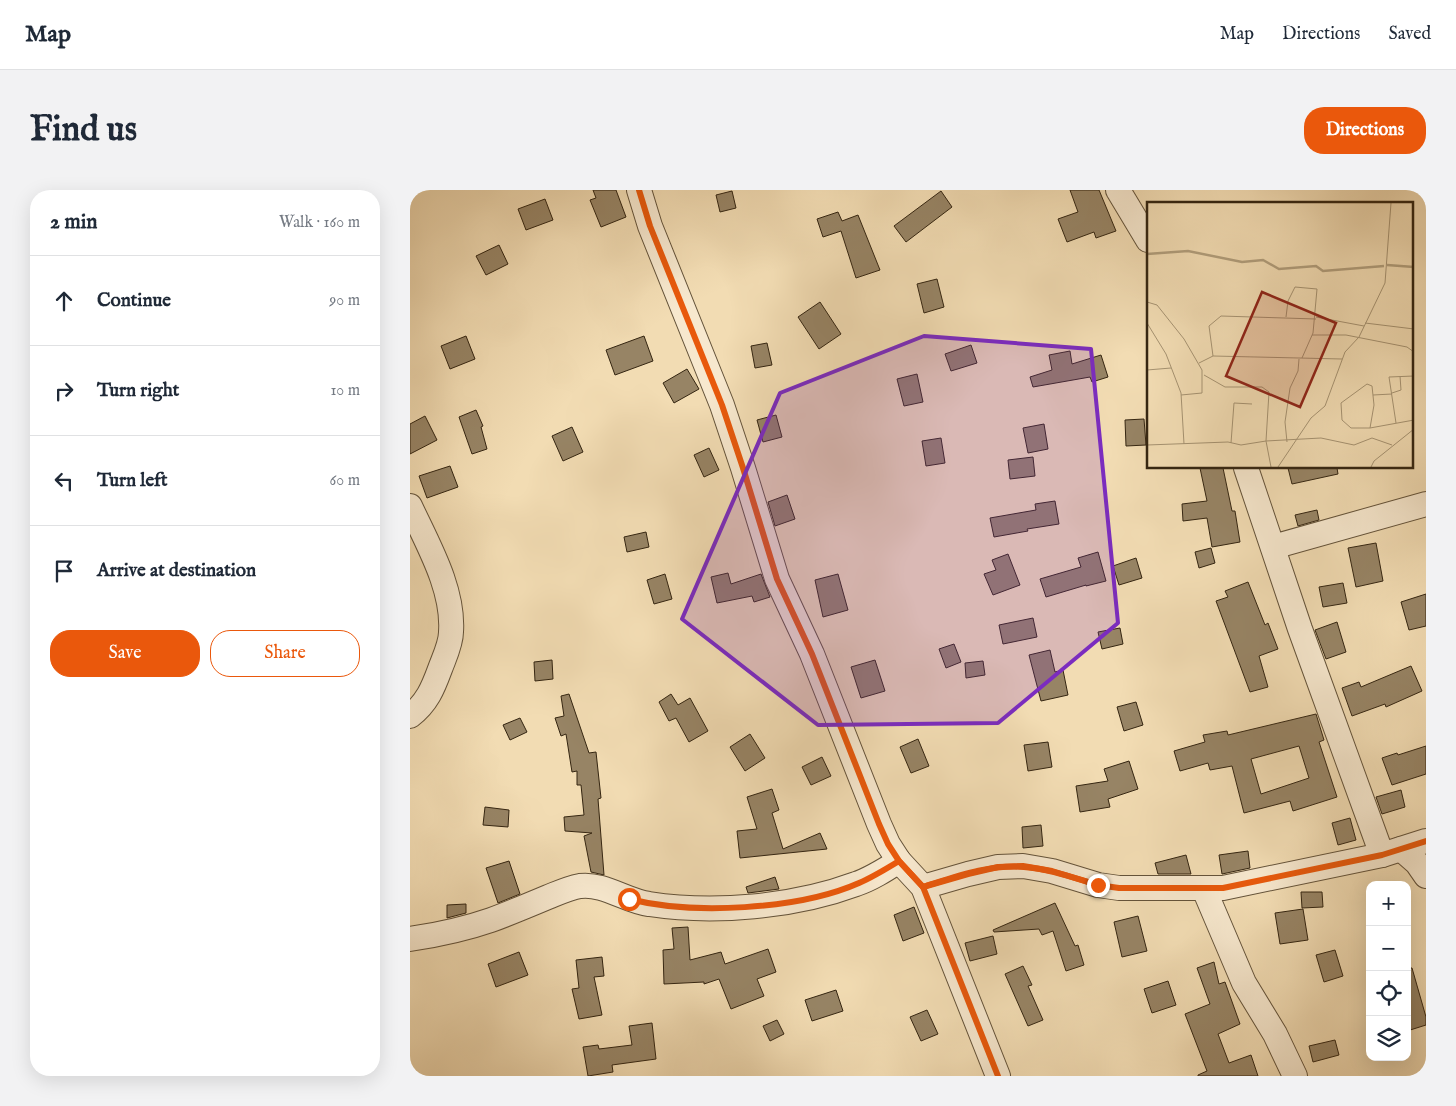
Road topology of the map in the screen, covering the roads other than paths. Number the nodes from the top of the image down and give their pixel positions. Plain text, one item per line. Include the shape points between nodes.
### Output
1 (639, 190) edge
2 (1118, 190) edge
3 (1147, 238) edge
4 (1246, 469) edge
5 (1426, 504) edge
6 (410, 506) edge
7 (1273, 547) junction
8 (410, 716) edge
9 (1426, 841) edge
10 (1392, 852) junction
11 (899, 861) junction
12 (1426, 876) edge
13 (923, 887) junction
14 (1204, 889) junction
15 (410, 939) edge
16 (998, 1076) edge
17 (1295, 1076) edge

1 - 11 street via 650,226 722,405 777,579 812,654 879,824
2 - 3 street
4 - 7 street
5 - 7 street
6 - 8 street via 435,557 450,600 452,634 432,691
7 - 10 street via 1300,629
9 - 10 street
10 - 12 street via 1417,863
10 - 14 street via 1223,888
11 - 13 street
11 - 15 street via 857,884 829,893 779,904 730,908 648,904 597,887 581,886 460,930
13 - 14 street via 990,869 1023,866 1112,887
13 - 16 street
14 - 17 street via 1244,983 1275,1034

